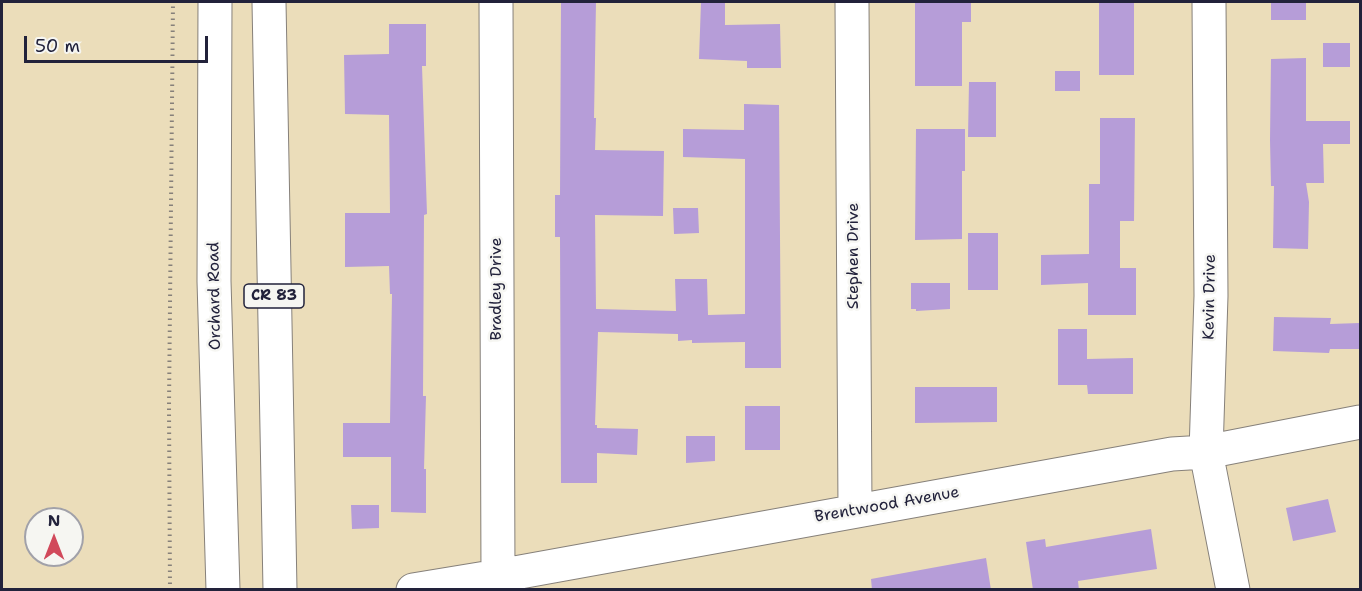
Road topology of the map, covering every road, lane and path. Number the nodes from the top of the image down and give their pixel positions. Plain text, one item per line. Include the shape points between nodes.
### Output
1 (173, 2) edge
2 (214, 2) edge
3 (269, 2) edge
4 (496, 2) edge
5 (852, 2) edge
6 (1209, 2) edge
7 (1360, 422) edge
8 (1206, 452) junction
9 (855, 510) junction
10 (498, 576) junction
11 (170, 590) edge
12 (223, 590) edge
13 (280, 590) edge
14 (413, 590) edge
15 (1233, 590) edge

1 - 11 path
2 - 12 street, Orchard Road via 214,280
3 - 13 street, CR 83
4 - 10 street, Bradley Drive
5 - 9 street, Stephen Drive
6 - 8 street, Kevin Drive
7 - 8 street, Brentwood Avenue
8 - 9 street, Brentwood Avenue via 1172,454
8 - 15 street, Kevin Drive
9 - 10 street, Brentwood Avenue
10 - 14 street, Brentwood Avenue

